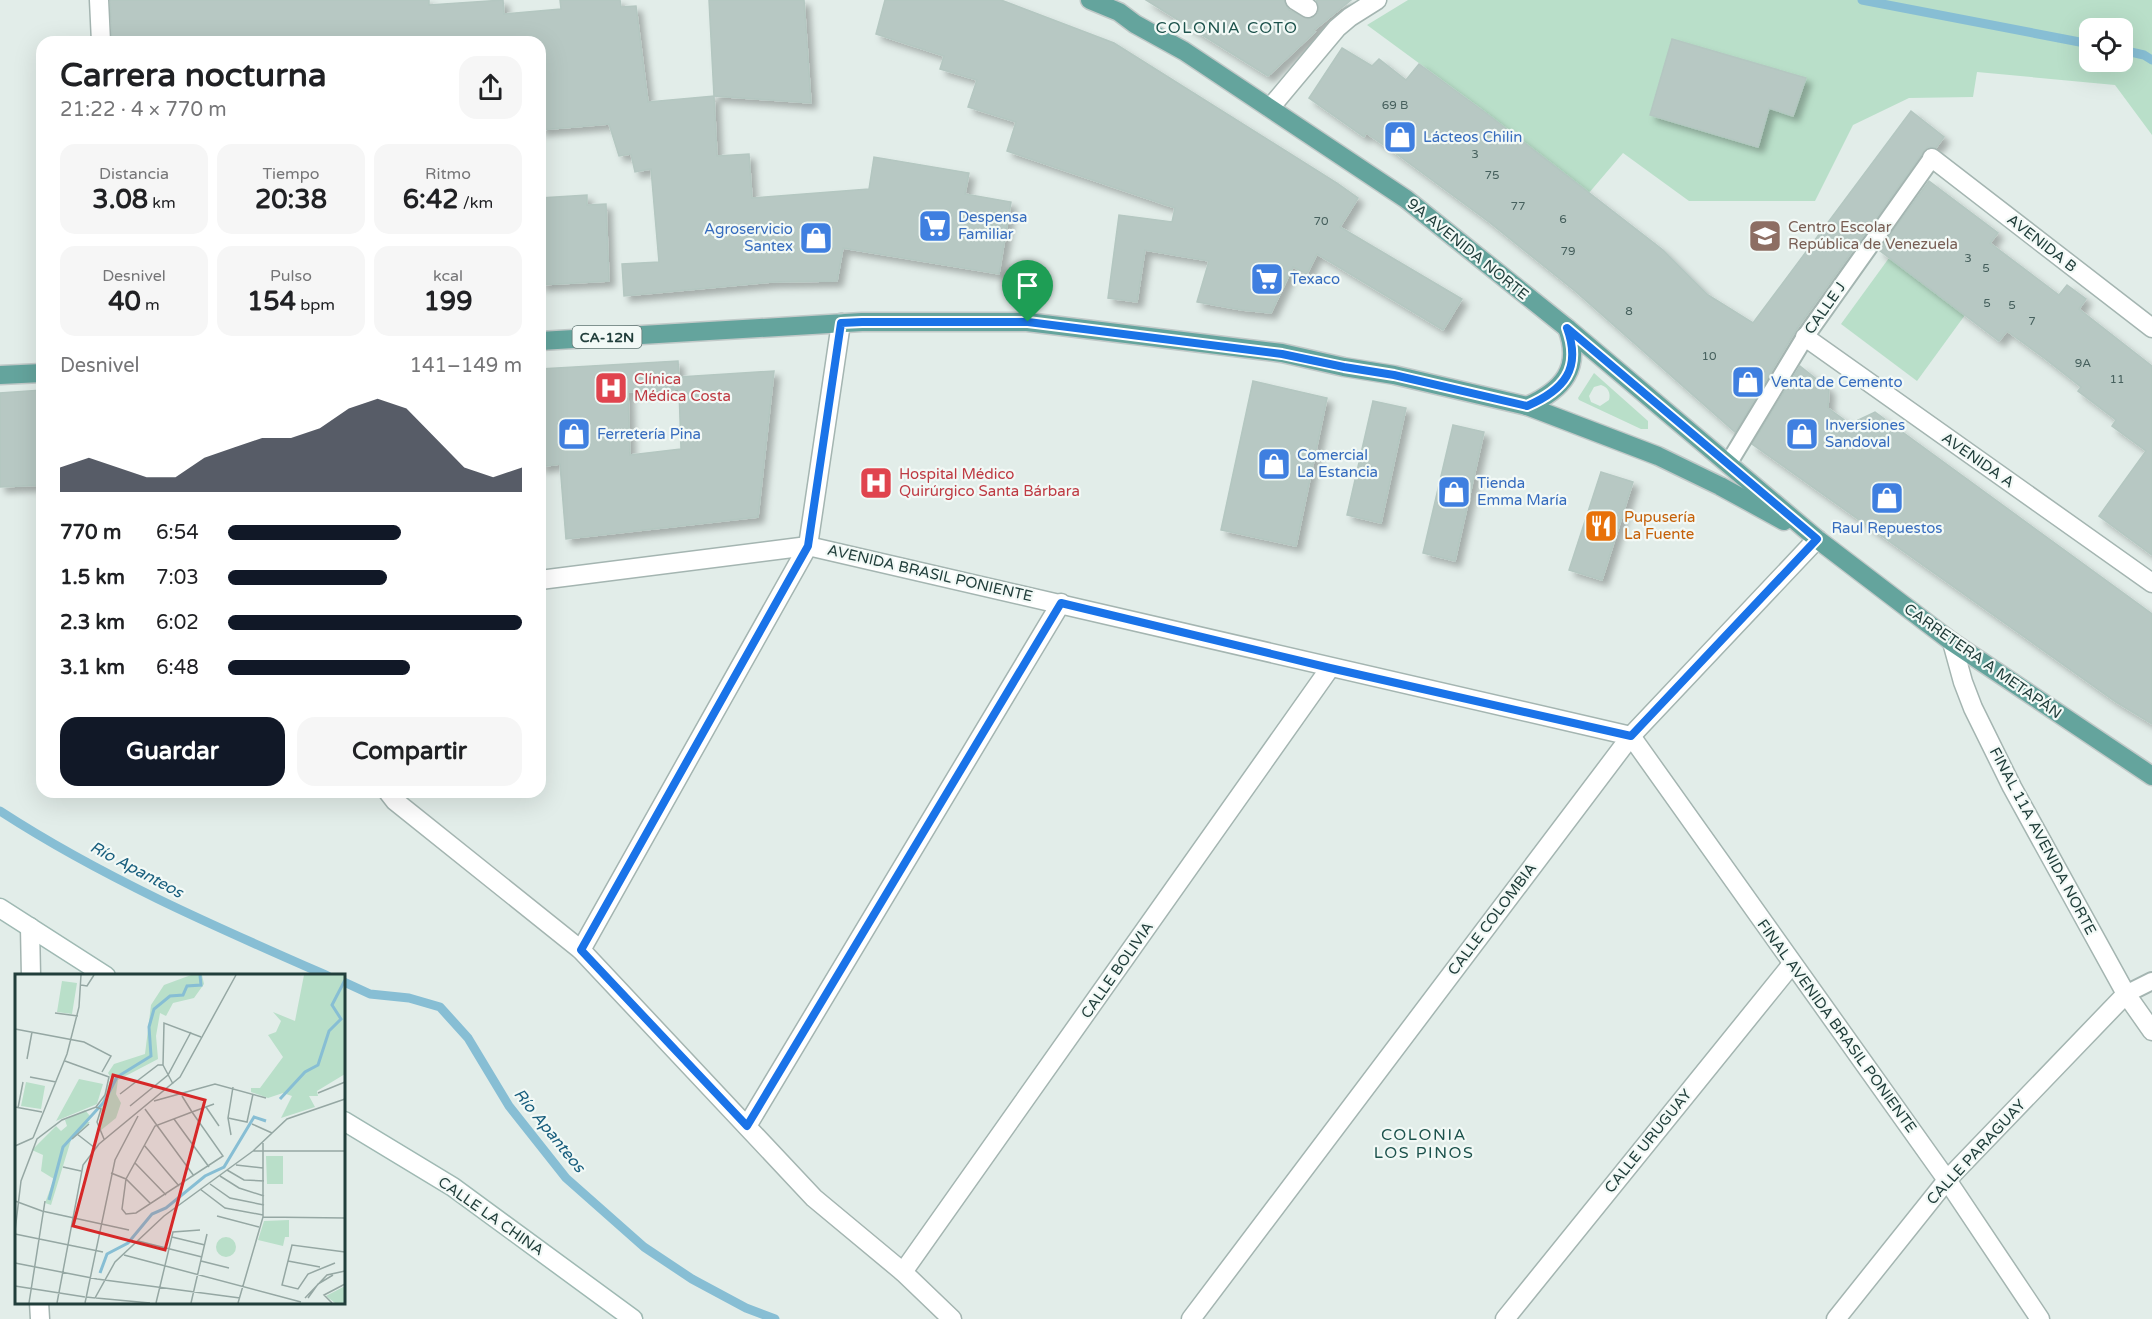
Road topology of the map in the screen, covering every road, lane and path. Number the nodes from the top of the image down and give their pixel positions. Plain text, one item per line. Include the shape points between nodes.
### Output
1 (99, 0) edge
2 (1090, 0) edge
3 (1377, 0) edge
4 (1121, 6) edge
5 (101, 36) edge
6 (1269, 108) junction
7 (1932, 158) joint
8 (841, 323) junction
9 (1567, 328) junction
10 (2152, 328) edge
11 (1805, 337) junction
12 (546, 341) edge
13 (36, 373) edge
14 (0, 375) edge
15 (1527, 406) junction
16 (1728, 464) junction
17 (1817, 539) junction
18 (808, 546) junction
19 (546, 579) edge
20 (2152, 583) edge
21 (1061, 603) junction
22 (1952, 642) junction
23 (1330, 668) junction
24 (1631, 736) junction
25 (2152, 776) edge
26 (393, 798) edge
27 (0, 908) edge
28 (30, 927) junction
29 (581, 950) junction
30 (1792, 964) junction
31 (31, 974) edge
32 (104, 974) edge
33 (2152, 981) edge
34 (2126, 994) junction
35 (2152, 1031) edge
36 (345, 1122) edge
37 (747, 1126) junction
38 (1947, 1180) junction
39 (903, 1272) junction
40 (39, 1304) edge
41 (40, 1319) edge
42 (633, 1319) edge
43 (952, 1319) edge
44 (1191, 1319) edge
45 (1505, 1319) edge
46 (1836, 1319) edge
47 (2040, 1319) edge

1 - 5 street
2 - 4 main road, 9A AVENIDA NORTE
3 - 6 street via 1337,28
4 - 6 main road, 9A AVENIDA NORTE via 1135,24 1184,51
6 - 9 main road, 9A AVENIDA NORTE via 1406,199
7 - 10 street, AVENIDA B
7 - 11 lane, CALLE J
8 - 12 main road, CA-12N
8 - 15 main road via 1039,324 1282,354
8 - 18 street
9 - 15 main road via 1573,350 1569,372 1555,391
9 - 16 main road, 9A AVENIDA NORTE
11 - 16 lane, CALLE J
11 - 20 street, AVENIDA A
13 - 14 main road
15 - 17 main road via 1658,456
16 - 17 main road, 9A AVENIDA NORTE
17 - 22 main road, CARRETERA A METAPÁN
17 - 24 street, CALLE COLOMBIA
18 - 19 street, AVENIDA BRASIL PONIENTE
18 - 21 street, AVENIDA BRASIL PONIENTE
18 - 29 street
21 - 23 street, AVENIDA BRASIL PONIENTE
21 - 37 street
22 - 25 main road, CARRETERA A METAPÁN
22 - 34 street, FINAL 11A AVENIDA NORTE via 1963,682 1992,748
23 - 24 street, AVENIDA BRASIL PONIENTE
23 - 39 street, CALLE BOLIVIA
24 - 30 street, FINAL AVENIDA BRASIL PONIENTE
24 - 44 street, CALLE COLOMBIA
26 - 29 street
27 - 28 street
28 - 31 street
28 - 32 street
29 - 37 street
30 - 38 street, FINAL AVENIDA BRASIL PONIENTE
30 - 45 street, CALLE URUGUAY
33 - 34 lane
34 - 35 street, FINAL 11A AVENIDA NORTE
34 - 38 street, CALLE PARAGUAY
36 - 42 street, CALLE LA CHINA via 453,1187
37 - 39 street via 814,1198
38 - 46 street, CALLE PARAGUAY
38 - 47 street, FINAL AVENIDA BRASIL PONIENTE
39 - 43 street
40 - 41 street

